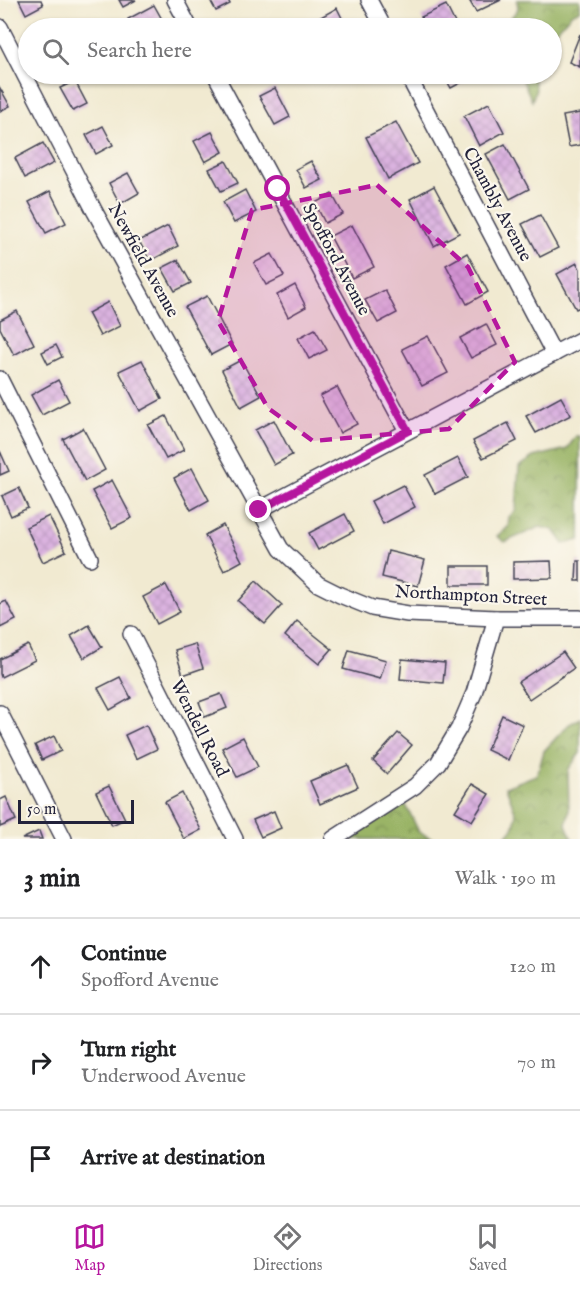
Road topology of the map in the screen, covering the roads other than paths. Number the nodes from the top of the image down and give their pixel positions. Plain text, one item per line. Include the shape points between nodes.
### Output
1 (175, 0) edge
2 (371, 1) edge
3 (185, 18) edge
4 (379, 18) edge
5 (0, 27) edge
6 (18, 62) edge
7 (30, 84) edge
8 (219, 84) edge
9 (412, 84) edge
10 (580, 340) edge
11 (554, 354) junction
12 (0, 379) edge
13 (408, 431) junction
14 (259, 510) junction
15 (90, 558) dead end
16 (496, 618) junction
17 (580, 618) edge
18 (131, 634) dead end
19 (0, 712) edge
20 (64, 839) edge
21 (235, 839) edge
22 (333, 839) edge

1 - 3 street
2 - 4 street
5 - 6 street, Newfield Avenue
7 - 14 street, Newfield Avenue
8 - 13 street, Spofford Avenue
9 - 11 street, Chambly Avenue
10 - 11 street
11 - 13 street
12 - 15 street
13 - 14 street
14 - 16 street, Northampton Street via 281,549 318,584 340,595 372,608 408,614
16 - 17 street, Northampton Street
16 - 22 street via 474,693 438,763 415,786
18 - 21 street, Wendell Road
19 - 20 street

